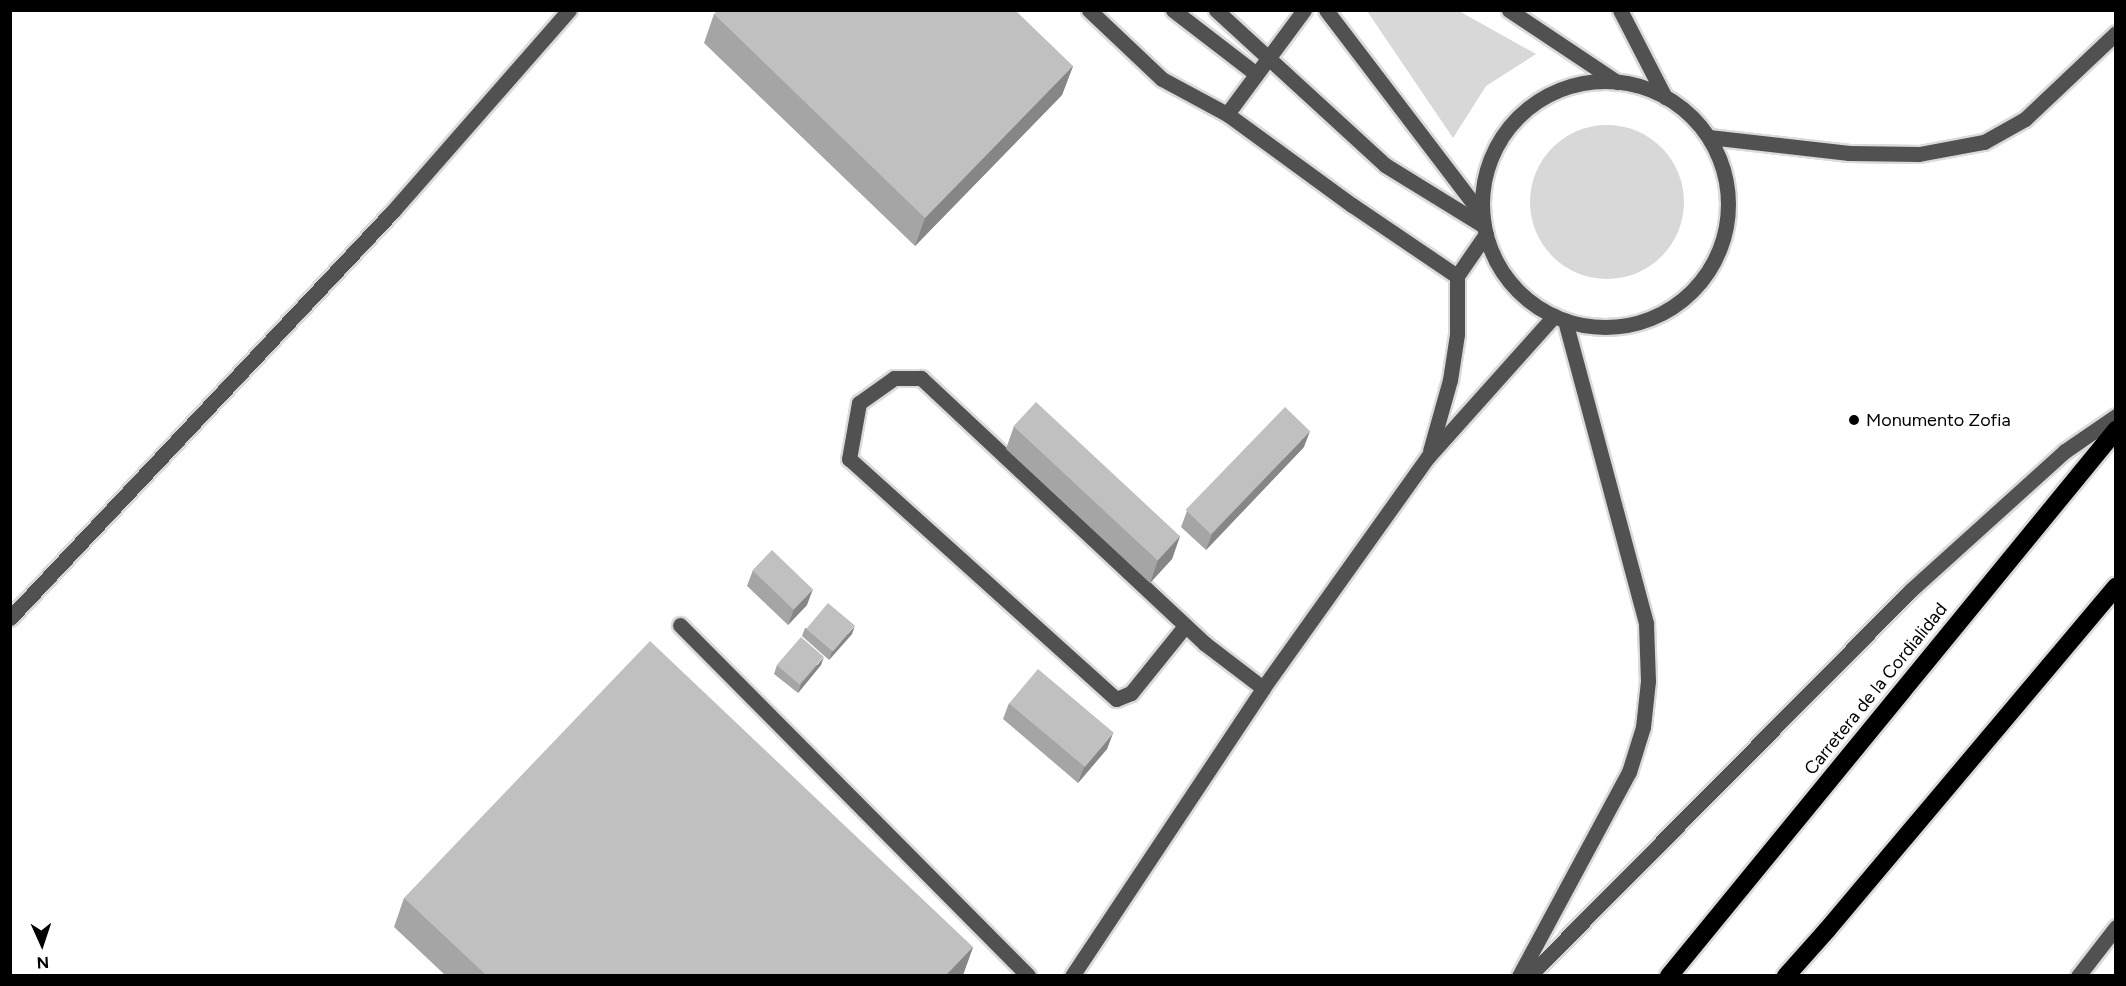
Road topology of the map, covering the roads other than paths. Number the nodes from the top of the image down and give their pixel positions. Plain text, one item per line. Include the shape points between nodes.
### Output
1 (569, 10) edge
2 (1089, 10) edge
3 (1173, 10) edge
4 (1216, 10) edge
5 (1304, 10) edge
6 (1326, 10) edge
7 (1509, 10) edge
8 (1620, 10) edge
9 (2115, 33) edge
10 (1268, 59) junction
11 (1256, 74) junction
12 (1617, 82) junction
13 (1665, 97) junction
14 (1227, 114) junction
15 (1709, 137) junction
16 (1484, 225) junction
17 (1457, 276) junction
18 (1560, 318) junction
19 (2115, 416) edge
20 (2115, 430) edge
21 (1428, 457) junction
22 (2115, 587) edge
23 (10, 618) edge
24 (680, 625) dead end
25 (1185, 626) junction
26 (1263, 688) junction
27 (2115, 927) edge
28 (1028, 975) edge
29 (1072, 975) edge
30 (1519, 975) edge
31 (1529, 975) edge
32 (1669, 975) edge
33 (1786, 975) edge
34 (2078, 975) edge

1 - 23 street via 393,211
2 - 14 street via 1162,79
3 - 11 street
4 - 10 street
5 - 10 street
6 - 16 street
7 - 12 street
8 - 13 street
9 - 15 street via 2025,119 1984,142 1919,154
10 - 11 street
10 - 16 street via 1385,165
11 - 14 street
12 - 13 street
12 - 16 street via 1593,82 1562,90 1527,109 1510,126 1488,167 1483,191
13 - 15 street via 1689,114
14 - 17 street
15 - 18 street via 1728,193 1727,224 1719,253 1703,280 1682,301 1655,316 1626,325 1595,326
16 - 17 street
16 - 18 street via 1493,256 1518,291
17 - 21 street via 1457,334 1450,380
18 - 21 street
18 - 30 street via 1646,623 1648,681 1642,727 1629,772
19 - 31 street via 2065,451 1911,590
20 - 32 highway, Carretera de la Cordialidad
21 - 26 street
22 - 33 highway
24 - 28 street
25 - 25 street via 1131,693 1116,699 849,459 859,403 894,378 921,378
25 - 26 street
26 - 29 street
27 - 34 street

